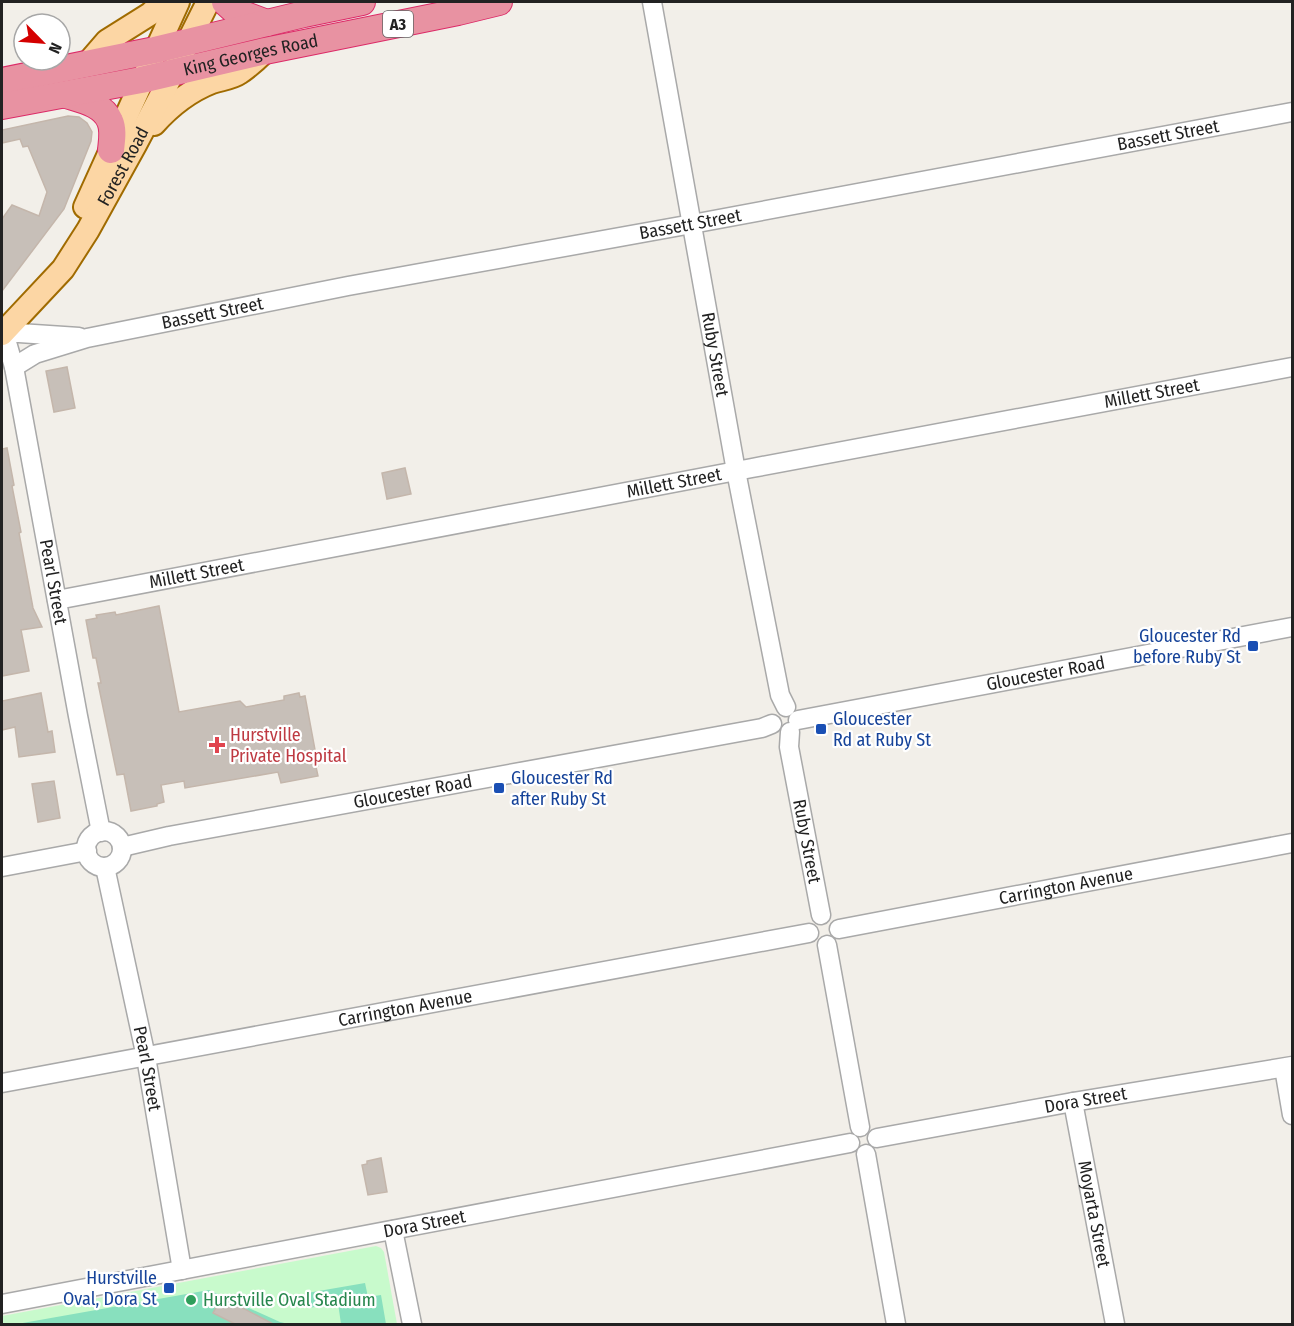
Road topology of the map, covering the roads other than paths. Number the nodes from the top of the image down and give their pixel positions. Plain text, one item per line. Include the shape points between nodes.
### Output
1 (163, 2) edge
2 (177, 2) edge
3 (208, 2) edge
4 (225, 2) edge
5 (362, 2) edge
6 (499, 2) edge
7 (652, 2) edge
8 (267, 23) junction
9 (188, 42) junction
10 (155, 50) junction
11 (265, 51) junction
12 (88, 63) junction
13 (173, 73) junction
14 (141, 80) junction
15 (2, 81) edge
16 (63, 95) junction
17 (2, 106) edge
18 (1293, 112) edge
19 (123, 147) junction
20 (692, 224) junction
21 (8, 328) edge
22 (87, 338) junction
23 (14, 367) junction
24 (1293, 367) edge
25 (736, 471) junction
26 (57, 600) junction
27 (1293, 627) edge
28 (791, 720) junction
29 (101, 832) junction
30 (1293, 843) edge
31 (122, 847) junction
32 (87, 850) junction
33 (2, 867) edge
34 (105, 867) junction
35 (821, 915) junction
36 (839, 929) junction
37 (809, 933) junction
38 (827, 945) junction
39 (146, 1057) junction
40 (1288, 1067) edge
41 (2, 1083) edge
42 (1073, 1102) junction
43 (1293, 1114) edge
44 (860, 1127) junction
45 (877, 1138) junction
46 (850, 1143) junction
47 (866, 1154) junction
48 (393, 1230) junction
49 (182, 1270) junction
50 (2, 1304) edge
51 (412, 1324) edge
52 (891, 1324) edge
53 (1115, 1324) edge

1 - 12 main road via 107,41
2 - 10 main road, Forest Road
3 - 9 main road, Forest Road
4 - 8 highway via 235,11
5 - 8 highway, King Georges Road / A3
6 - 11 highway, King Georges Road / A3
7 - 20 street, Ruby Street
8 - 9 highway, King Georges Road / A3
9 - 10 highway, King Georges Road / A3
9 - 13 main road, Forest Road
10 - 12 highway, King Georges Road / A3
10 - 14 main road, Forest Road
11 - 13 highway, King Georges Road / A3
11 - 19 main road via 238,75 214,81 184,97
12 - 15 highway, King Georges Road / A3
13 - 14 highway, King Georges Road / A3
13 - 19 main road, Forest Road
14 - 16 highway, King Georges Road / A3
14 - 19 main road, Forest Road
16 - 17 highway, King Georges Road / A3
16 - 19 highway via 97,106 107,115
18 - 20 street, Bassett Street
19 - 21 main road, Forest Road via 50,271
20 - 22 street, Bassett Street
20 - 25 street, Ruby Street
21 - 22 street, Bassett Street
21 - 23 street, Pearl Street
22 - 23 street, Bassett Street via 35,354
23 - 26 street, Pearl Street
24 - 25 street, Millett Street
25 - 26 street, Millett Street
25 - 28 street, Ruby Street via 780,695
26 - 29 street, Pearl Street
27 - 28 street, Gloucester Road
28 - 31 street, Gloucester Road via 782,707 775,712 772,723 762,728
28 - 35 street, Ruby Street via 789,750
29 - 31 street via 117,837
29 - 32 street via 92,837
30 - 36 street, Carrington Avenue
31 - 34 street via 120,858
32 - 33 street
32 - 34 street via 91,861
34 - 39 street, Pearl Street
35 - 36 street via 833,918
35 - 37 street via 812,922
36 - 38 street via 838,936
37 - 38 street via 814,941
37 - 39 street, Carrington Avenue
38 - 44 street
39 - 41 street, Carrington Avenue
39 - 49 street, Pearl Street
40 - 42 street, Dora Street
40 - 43 street
42 - 45 street, Dora Street
42 - 53 street, Moyarta Street
44 - 45 street via 870,1128
44 - 46 street via 852,1133
45 - 47 street via 874,1150
46 - 47 street via 856,1153
46 - 48 street, Dora Street
47 - 52 street
48 - 49 street, Dora Street
48 - 51 street
49 - 50 street, Dora Street

